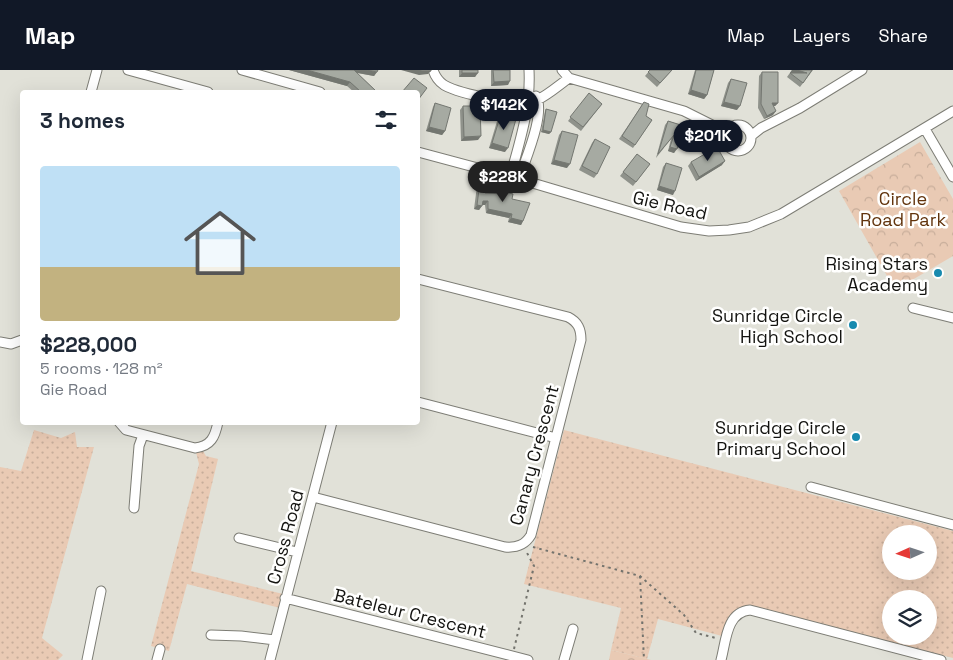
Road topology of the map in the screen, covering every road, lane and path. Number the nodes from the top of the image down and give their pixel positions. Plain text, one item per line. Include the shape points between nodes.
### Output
1 (97, 70) edge
2 (128, 70) edge
3 (433, 70) edge
4 (529, 70) edge
5 (562, 70) edge
6 (862, 70) edge
7 (248, 71) edge
8 (568, 78) junction
9 (530, 86) junction
10 (92, 90) edge
11 (195, 90) edge
12 (313, 90) edge
13 (538, 100) junction
14 (529, 102) junction
15 (953, 111) edge
16 (925, 129) junction
17 (726, 132) junction
18 (751, 136) junction
19 (420, 153) edge
20 (510, 177) junction
21 (953, 177) edge
22 (520, 179) junction
23 (420, 280) edge
24 (913, 308) dead end
25 (953, 318) edge
26 (20, 341) edge
27 (0, 342) edge
28 (420, 403) edge
29 (122, 425) edge
30 (217, 425) edge
31 (331, 425) edge
32 (143, 435) junction
33 (556, 438) junction
34 (811, 488) dead end
35 (313, 497) junction
36 (134, 508) dead end
37 (953, 525) edge
38 (239, 538) dead end
39 (523, 544) junction
40 (298, 552) junction
41 (640, 576) junction
42 (101, 592) dead end
43 (285, 598) junction
44 (573, 628) dead end
45 (211, 635) dead end
46 (275, 640) junction
47 (726, 640) junction
48 (160, 649) dead end
49 (513, 656) junction
50 (87, 660) edge
51 (157, 660) edge
52 (270, 660) edge
53 (528, 660) edge
54 (564, 660) edge
55 (644, 660) edge
56 (721, 660) edge
57 (941, 660) edge

1 - 10 street
2 - 11 street
3 - 14 street via 445,86 499,101
4 - 9 street
5 - 8 street
6 - 18 street
7 - 12 street
8 - 13 street
8 - 17 street via 684,111
9 - 13 street
9 - 14 street
13 - 14 street
13 - 22 street via 536,128
14 - 20 street
15 - 16 street, Gie Road
16 - 21 street
16 - 22 street, Gie Road via 780,214 749,227 729,230 681,227
17 - 18 street via 738,125 746,128
17 - 18 street via 727,145 734,150 746,148
19 - 20 street, Gie Road
20 - 22 street, Gie Road
23 - 33 street, Canary Crescent via 568,317 576,322 581,340
24 - 25 street
26 - 27 street
28 - 33 street
29 - 32 street via 126,430
30 - 32 street via 211,442 199,448
31 - 35 street, Cross Road
32 - 36 street via 139,446
33 - 39 street, Canary Crescent via 531,535
34 - 37 street
35 - 39 street, Canary Crescent via 505,547 515,548
35 - 40 street, Cross Road
38 - 40 street
39 - 41 path
39 - 49 path via 534,566
40 - 43 street, Cross Road
41 - 47 path via 684,615 696,633
41 - 55 path
42 - 50 street
43 - 46 street, Cross Road
43 - 49 street, Bateleur Crescent
44 - 54 street
45 - 46 street
46 - 52 street, Cross Road
47 - 56 street
47 - 57 street via 734,618 750,610
48 - 51 street
49 - 53 street, Bateleur Crescent

